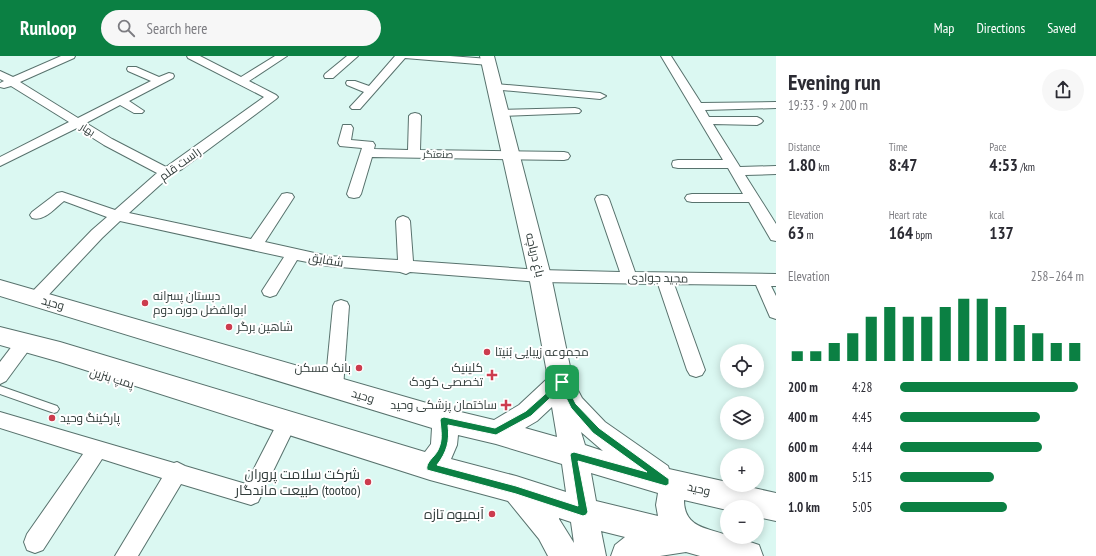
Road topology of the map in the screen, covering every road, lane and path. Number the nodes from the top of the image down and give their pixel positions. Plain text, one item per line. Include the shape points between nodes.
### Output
1 (70, 56) edge
2 (192, 56) edge
3 (282, 56) edge
4 (353, 56) edge
5 (401, 56) edge
6 (409, 56) edge
7 (666, 56) edge
8 (488, 59) edge
9 (132, 69) dead end
10 (0, 74) edge
11 (329, 76) dead end
12 (241, 81) junction
13 (12, 82) junction
14 (351, 83) dead end
15 (0, 87) edge
16 (495, 87) junction
17 (371, 91) junction
18 (120, 101) junction
19 (776, 105) edge
20 (356, 107) dead end
21 (696, 107) junction
22 (603, 109) dead end
23 (575, 111) dead end
24 (138, 112) dead end
25 (500, 113) junction
26 (415, 116) dead end
27 (704, 120) junction
28 (757, 121) dead end
29 (78, 123) junction
30 (347, 128) dead end
31 (366, 153) junction
32 (414, 154) junction
33 (510, 155) junction
34 (564, 156) dead end
35 (0, 162) edge
36 (678, 164) dead end
37 (734, 168) junction
38 (776, 170) edge
39 (166, 172) junction
40 (354, 194) dead end
41 (287, 197) dead end
42 (692, 198) dead end
43 (753, 198) junction
44 (602, 199) dead end
45 (776, 212) edge
46 (762, 213) junction
47 (37, 215) dead end
48 (116, 215) junction
49 (403, 221) dead end
50 (776, 236) edge
51 (255, 245) junction
52 (293, 254) junction
53 (406, 268) junction
54 (540, 276) junction
55 (629, 277) junction
56 (664, 278) junction
57 (769, 280) edge
58 (0, 288) edge
59 (270, 291) dead end
60 (36, 298) junction
61 (341, 306) dead end
62 (776, 313) edge
63 (0, 336) edge
64 (24, 342) junction
65 (696, 370) dead end
66 (0, 376) edge
67 (562, 382) junction
68 (334, 388) junction
69 (0, 390) edge
70 (54, 409) dead end
71 (0, 420) edge
72 (444, 420) junction
73 (288, 422) junction
74 (496, 432) junction
75 (98, 448) junction
76 (574, 455) junction
77 (430, 467) junction
78 (177, 472) junction
79 (671, 483) junction
80 (516, 490) junction
81 (776, 507) edge
82 (583, 512) junction
83 (686, 537) junction
84 (35, 542) dead end
85 (126, 556) edge
86 (565, 556) edge
87 (591, 556) edge
88 (626, 556) edge
89 (748, 556) edge

1 - 13 street
2 - 12 street
3 - 12 street
4 - 11 street
5 - 17 street
6 - 8 street
7 - 21 street
8 - 16 main road, باغ دریاچه
9 - 18 street via 165,78
10 - 13 street, بهار
12 - 39 street, راست قلم via 272,97
13 - 15 street
13 - 29 street, بهار
14 - 17 street
16 - 22 street via 599,92
16 - 25 main road, باغ دریاچه
17 - 20 street
18 - 24 street
18 - 29 street
19 - 21 street
21 - 27 street
23 - 25 street
25 - 33 main road, باغ دریاچه
26 - 32 street
27 - 28 street
27 - 37 street
29 - 35 street
29 - 39 street, بهار via 108,142
30 - 31 street via 344,143 369,145
31 - 32 street, صنعتگر
31 - 40 street
32 - 33 street, صنعتگر
33 - 34 street, صنعتگر
33 - 54 main road, باغ دریاچه
36 - 37 street
37 - 38 street
37 - 43 street
39 - 48 street, راست قلم
41 - 51 street
42 - 43 street
43 - 46 street
44 - 55 street
45 - 46 street
46 - 50 street
47 - 48 street, شقایق via 62,196
48 - 51 street, شقایق
48 - 60 street, راست قلم
49 - 53 street
51 - 52 street, شقایق
52 - 53 street, شقایق via 328,261
52 - 59 street
53 - 54 street, شقایق
54 - 55 street, مجید جوادی
54 - 67 main road, باغ دریاچه
55 - 56 street, مجید جوادی
56 - 57 street, مجید جوادی
56 - 65 street
57 - 62 street
58 - 60 main road, وحید
60 - 68 main road, وحید
61 - 68 street
63 - 64 main road
64 - 66 street
64 - 73 main road
67 - 74 main road via 528,413
67 - 76 main road, باغ دریاچه via 568,431
67 - 79 main road via 574,406 596,430
68 - 72 main road, وحید
69 - 70 lane
71 - 75 street
72 - 74 main road, وحید
72 - 77 main road via 446,437 441,453
73 - 77 main road
73 - 78 street via 251,495
74 - 76 main road, وحید
75 - 78 street
75 - 84 street
76 - 79 main road, وحید
76 - 82 main road, باغ دریاچه
77 - 80 main road
78 - 85 street
79 - 81 main road, وحید
79 - 83 main road via 670,508 675,523
80 - 82 main road
80 - 86 main road via 549,529
82 - 83 main road
82 - 87 main road, باغ دریاچه
83 - 88 main road via 638,546
83 - 89 main road

